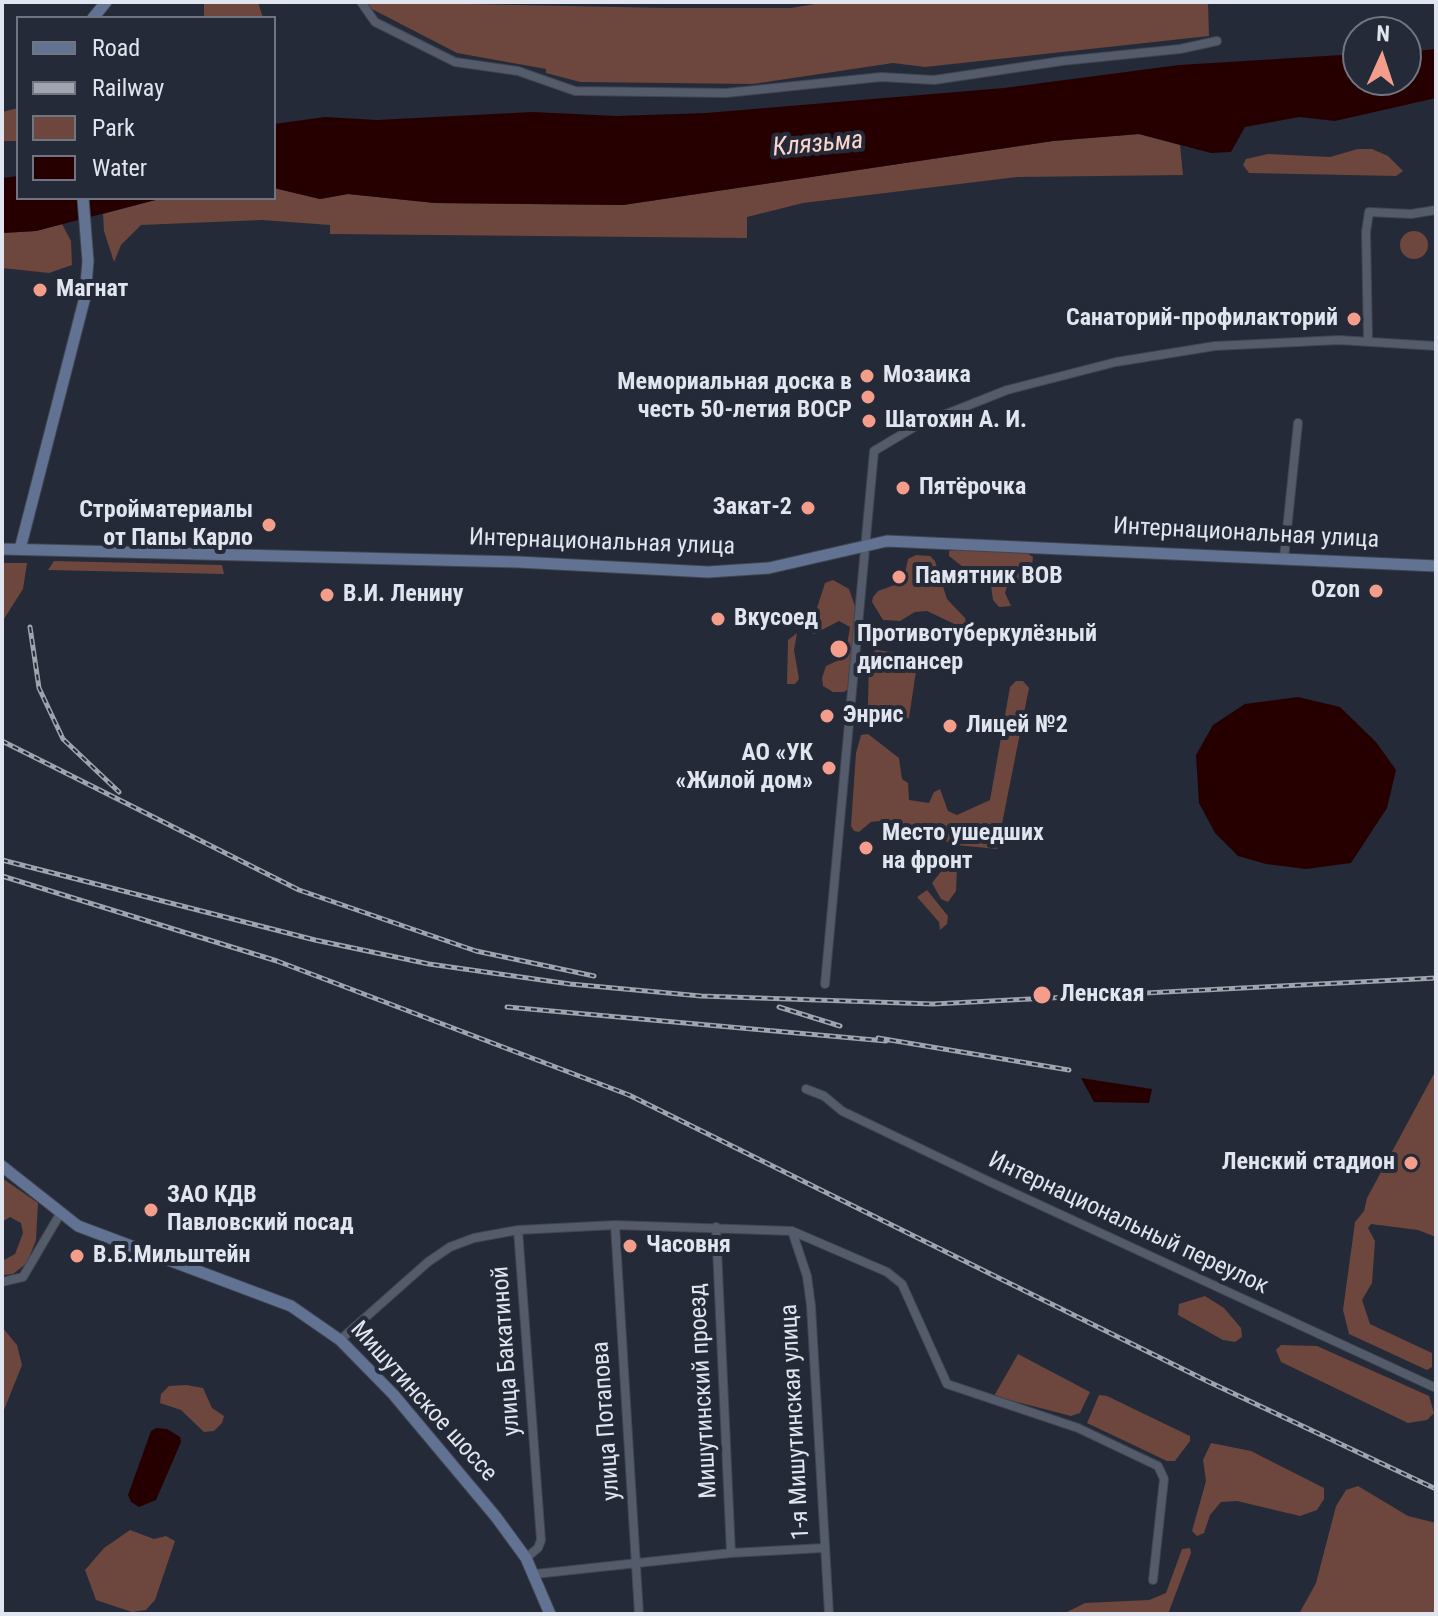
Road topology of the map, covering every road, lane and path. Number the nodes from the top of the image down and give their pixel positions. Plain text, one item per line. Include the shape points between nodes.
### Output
1 (361, 2) edge
2 (1217, 41) dead end
3 (83, 200) edge
4 (1433, 212) edge
5 (1368, 341) junction
6 (1436, 346) edge
7 (1298, 423) dead end
8 (868, 545) junction
9 (2, 549) edge
10 (20, 549) junction
11 (1284, 558) junction
12 (1436, 566) edge
13 (825, 984) dead end
14 (806, 1089) dead end
15 (2, 1166) edge
16 (60, 1214) junction
17 (615, 1225) junction
18 (716, 1227) junction
19 (518, 1230) junction
20 (792, 1231) junction
21 (2, 1282) edge
22 (340, 1340) junction
23 (1436, 1388) edge
24 (823, 1548) junction
25 (731, 1553) junction
26 (526, 1558) junction
27 (636, 1563) junction
28 (535, 1574) junction
29 (1153, 1580) dead end
30 (550, 1614) edge
31 (639, 1614) edge
32 (829, 1614) edge

1 - 2 street via 375,22 455,62 518,71 575,91 726,93 881,77 934,80
3 - 10 street via 85,297
4 - 5 street via 1369,212
5 - 6 street
5 - 8 street via 1212,346 1116,362 1007,390 916,426 874,451
7 - 11 street
8 - 10 street, Интернациональная улица via 769,568 708,572 504,561
8 - 11 street, Интернациональная улица via 887,541
8 - 13 street
9 - 10 street, Интернациональная улица
11 - 12 street, Интернациональная улица
14 - 23 street, Интернациональный переулок via 988,1181
15 - 16 street, Мишутинское шоссе
16 - 21 street via 23,1277
16 - 22 street, Мишутинское шоссе via 94,1234 291,1306
17 - 18 street
17 - 19 street
17 - 27 street, улица Потапова
18 - 20 street
18 - 25 street, Мишутинский проезд
19 - 22 street via 450,1247
19 - 26 street, улица Бакатиной via 541,1540
20 - 24 street, 1-я Мишутинская улица via 811,1306
20 - 29 street via 887,1272 902,1284 947,1384 1078,1428 1158,1466 1164,1479
22 - 26 street, Мишутинское шоссе via 393,1394
24 - 25 street
24 - 32 street, 1-я Мишутинская улица
25 - 27 street
26 - 28 street, Мишутинское шоссе
27 - 28 street
27 - 31 street, улица Потапова
28 - 30 street, Мишутинское шоссе

